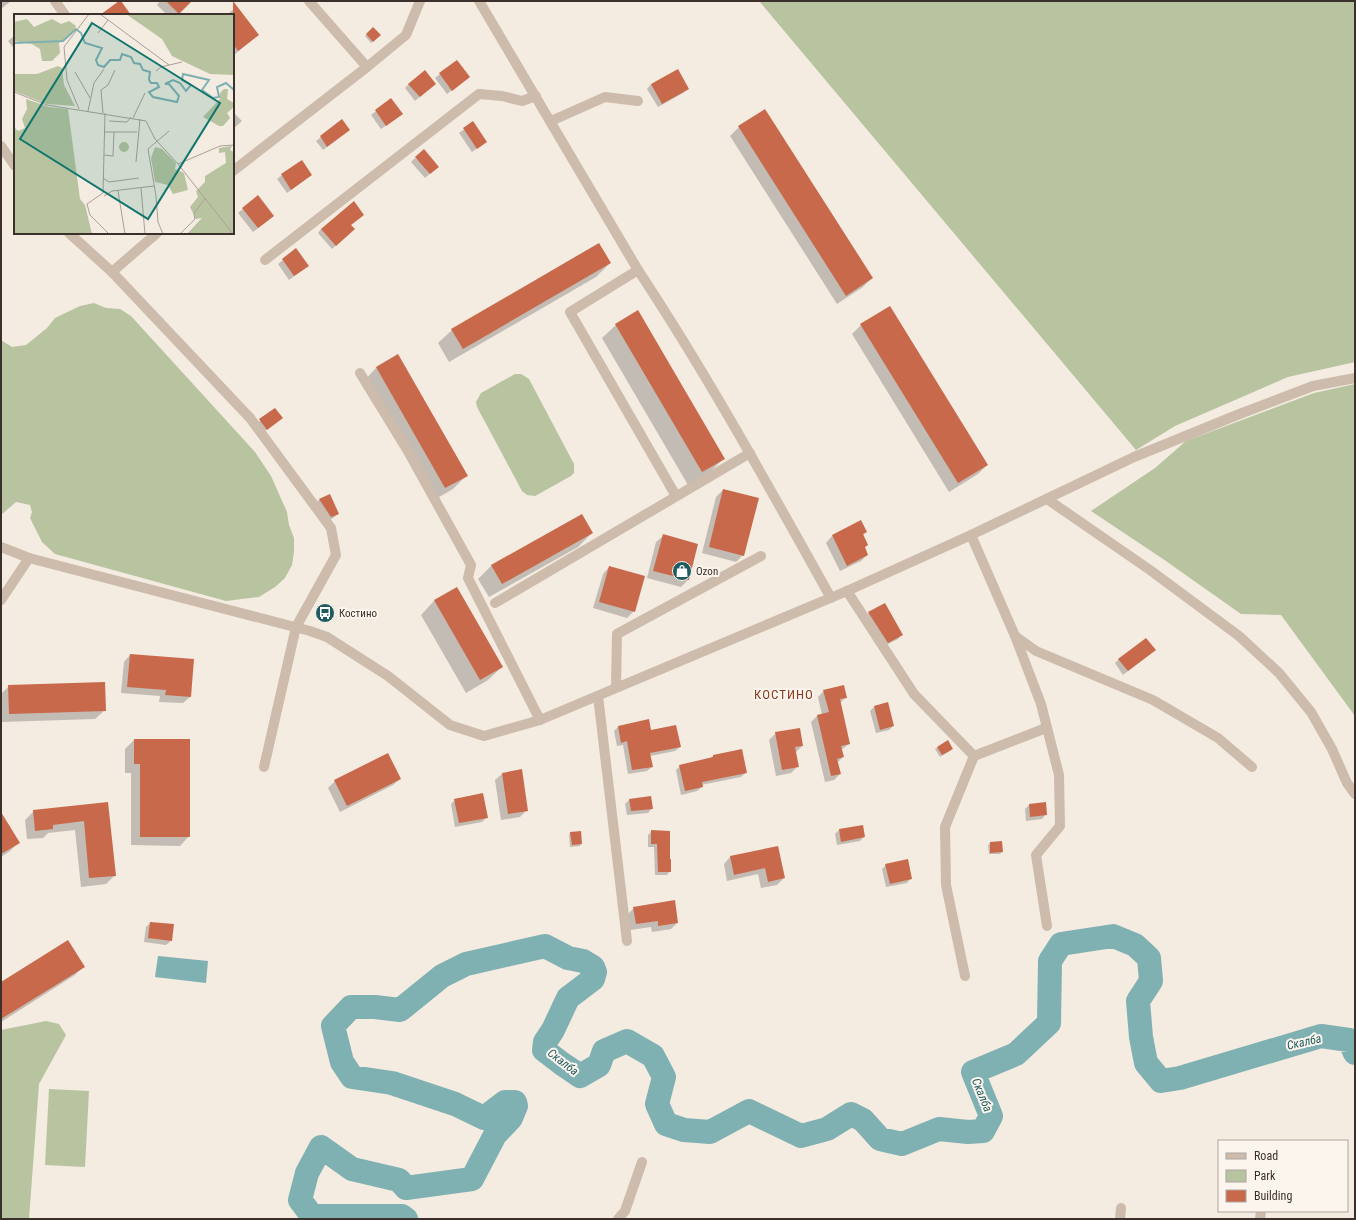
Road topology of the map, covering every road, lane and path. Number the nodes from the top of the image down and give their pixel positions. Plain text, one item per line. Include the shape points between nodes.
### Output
1 (55, 1) edge
2 (309, 1) edge
3 (420, 1) edge
4 (479, 1) edge
5 (64, 14) edge
6 (367, 67) junction
7 (536, 96) junction
8 (638, 101) dead end
9 (551, 122) junction
10 (1, 146) edge
11 (14, 165) edge
12 (234, 170) edge
13 (70, 234) edge
14 (156, 234) edge
15 (264, 260) dead end
16 (638, 270) junction
17 (112, 272) junction
18 (360, 373) dead end
19 (1355, 378) edge
20 (750, 453) junction
21 (676, 496) junction
22 (1047, 499) junction
23 (971, 535) junction
24 (1, 547) edge
25 (762, 556) dead end
26 (29, 558) junction
27 (847, 591) junction
28 (831, 598) junction
29 (1, 600) edge
30 (496, 603) dead end
31 (296, 627) junction
32 (1015, 636) junction
33 (616, 687) junction
34 (598, 696) junction
35 (540, 720) junction
36 (1046, 728) junction
37 (974, 756) junction
38 (264, 767) dead end
39 (1252, 767) dead end
40 (1355, 794) edge
41 (1047, 926) dead end
42 (627, 941) dead end
43 (965, 976) dead end
44 (642, 1162) dead end
45 (1121, 1208) dead end
46 (618, 1219) edge
47 (1120, 1219) edge

1 - 5 street
2 - 6 street
3 - 6 street via 406,35
4 - 7 street
6 - 12 street
7 - 9 street
7 - 15 street via 522,101 479,94
8 - 9 street via 605,97
9 - 16 street
10 - 11 street
13 - 17 street
14 - 17 street
16 - 20 street
16 - 21 street via 570,312
17 - 31 street via 250,418 331,528 336,555
18 - 35 street via 409,453 471,565 468,578
19 - 22 street via 1313,386 1237,415 1134,457
20 - 21 street
20 - 28 street
21 - 30 street
22 - 23 street
22 - 40 street via 1150,570 1239,636 1280,673 1311,712 1332,749 1347,784
23 - 27 street
23 - 32 street
24 - 26 street
25 - 33 street via 617,634
26 - 29 street
26 - 31 street
27 - 28 street
27 - 37 street via 914,694
28 - 33 street
31 - 35 street via 327,637 382,672 450,725 484,736
31 - 38 street
32 - 36 street via 1041,704
32 - 39 street via 1036,651 1153,700 1218,738
33 - 34 street
34 - 35 street
34 - 42 street
36 - 37 street
36 - 41 street via 1059,775 1060,826 1036,854
37 - 43 street via 945,827 946,885
44 - 46 street via 625,1212
45 - 47 street

